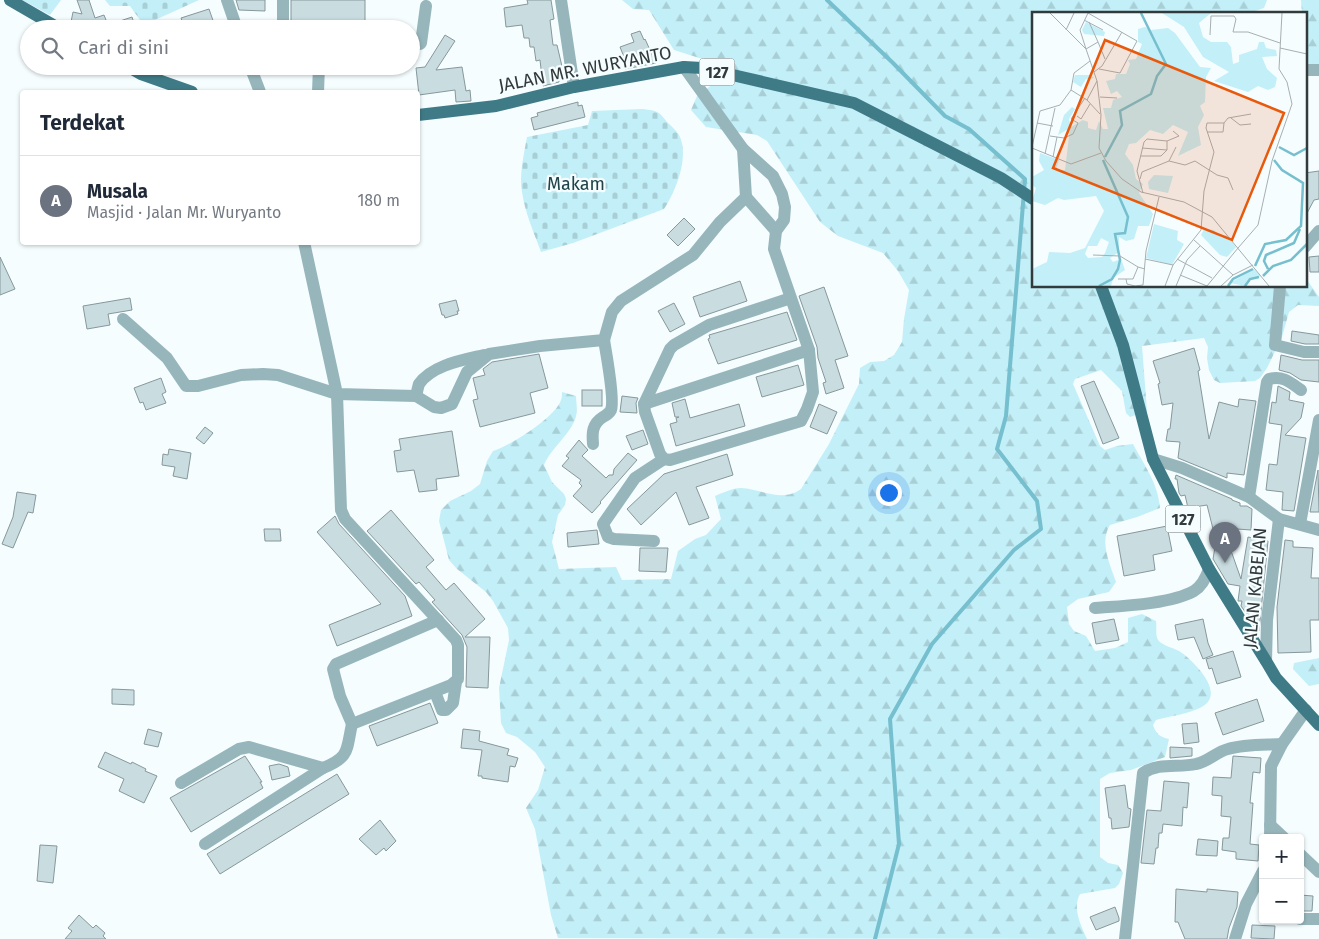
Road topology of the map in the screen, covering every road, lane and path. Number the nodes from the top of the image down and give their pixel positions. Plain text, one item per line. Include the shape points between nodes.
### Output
1 (10, 0) edge
2 (227, 0) edge
3 (283, 0) edge
4 (561, 0) edge
5 (426, 6) dead end
6 (44, 20) edge
7 (234, 20) edge
8 (283, 20) edge
9 (420, 44) edge
10 (684, 67) junction
11 (1306, 70) edge
12 (1319, 70) edge
13 (144, 75) edge
14 (253, 75) edge
15 (319, 75) edge
16 (574, 87) junction
17 (186, 90) edge
18 (259, 90) edge
19 (318, 90) edge
20 (420, 115) edge
21 (743, 149) junction
22 (746, 197) junction
23 (1032, 198) edge
24 (1319, 230) edge
25 (776, 231) junction
26 (305, 245) edge
27 (1306, 246) edge
28 (1102, 288) edge
29 (1280, 288) edge
30 (791, 298) junction
31 (123, 319) dead end
32 (604, 340) junction
33 (809, 350) junction
34 (1319, 352) edge
35 (489, 354) junction
36 (1301, 390) dead end
37 (337, 394) junction
38 (416, 396) junction
39 (644, 404) junction
40 (1319, 420) edge
41 (593, 444) dead end
42 (664, 459) junction
43 (1153, 459) junction
44 (1249, 497) junction
45 (1279, 519) junction
46 (1300, 524) junction
47 (1319, 530) edge
48 (654, 541) dead end
49 (1209, 569) junction
50 (1095, 608) dead end
51 (438, 620) junction
52 (1266, 661) junction
53 (456, 682) junction
54 (434, 692) junction
55 (1306, 710) junction
56 (352, 724) junction
57 (1319, 725) edge
58 (1282, 744) junction
59 (323, 768) junction
60 (181, 783) dead end
61 (1270, 831) edge
62 (205, 844) dead end
63 (1304, 858) edge
64 (1319, 872) edge
65 (1259, 879) edge
66 (1319, 918) edge
67 (1304, 919) edge
68 (1125, 939) edge
69 (1235, 939) edge

1 - 6 main road
2 - 7 street
3 - 8 street
4 - 16 street
5 - 9 street
10 - 16 main road, JALAN MR. WURYANTO / 127
10 - 21 street
10 - 23 main road, JALAN MR. WURYANTO / 127 via 702,68 854,103 1000,178
11 - 12 street
13 - 17 main road
14 - 18 street
15 - 19 street
16 - 20 main road, JALAN MR. WURYANTO / 127 via 496,106
21 - 22 street
21 - 25 street via 773,176 782,194 784,220
22 - 25 street
22 - 32 street via 692,255 621,301 612,312
24 - 27 street
25 - 30 street via 774,248
26 - 37 street
28 - 43 main road, 127 via 1123,345
29 - 34 street via 1275,346
30 - 33 street
30 - 39 street via 709,325 674,345
31 - 37 street via 167,358 186,386 263,374 278,375
32 - 35 street
32 - 41 street via 612,408 593,426
33 - 39 street
33 - 42 street via 812,392 801,421 670,460
35 - 38 street via 460,361 430,374 419,385
35 - 38 street via 467,372 452,404 434,407
36 - 44 street via 1286,379 1269,379
37 - 38 street
37 - 51 street via 340,510
39 - 42 street
40 - 46 street
42 - 48 street via 635,478 603,524 608,537
43 - 44 street
43 - 49 main road, 127
44 - 45 street
45 - 46 street
45 - 52 street, JALAN KABEJAN via 1267,620
46 - 47 street
49 - 50 street via 1203,582 1182,596
49 - 52 main road, 127
51 - 53 street via 458,645
51 - 56 street via 336,664 333,669 340,696
52 - 55 main road, 127 via 1276,678
53 - 54 street
53 - 54 street via 453,703 445,711
54 - 56 street
55 - 57 main road, 127
55 - 58 street
56 - 59 street via 344,755
58 - 61 street via 1271,766
58 - 68 street via 1241,746 1225,750 1202,763 1163,766 1143,773
59 - 60 street via 249,747 239,749
59 - 62 street
63 - 64 street
65 - 69 street via 1246,904
66 - 67 street

